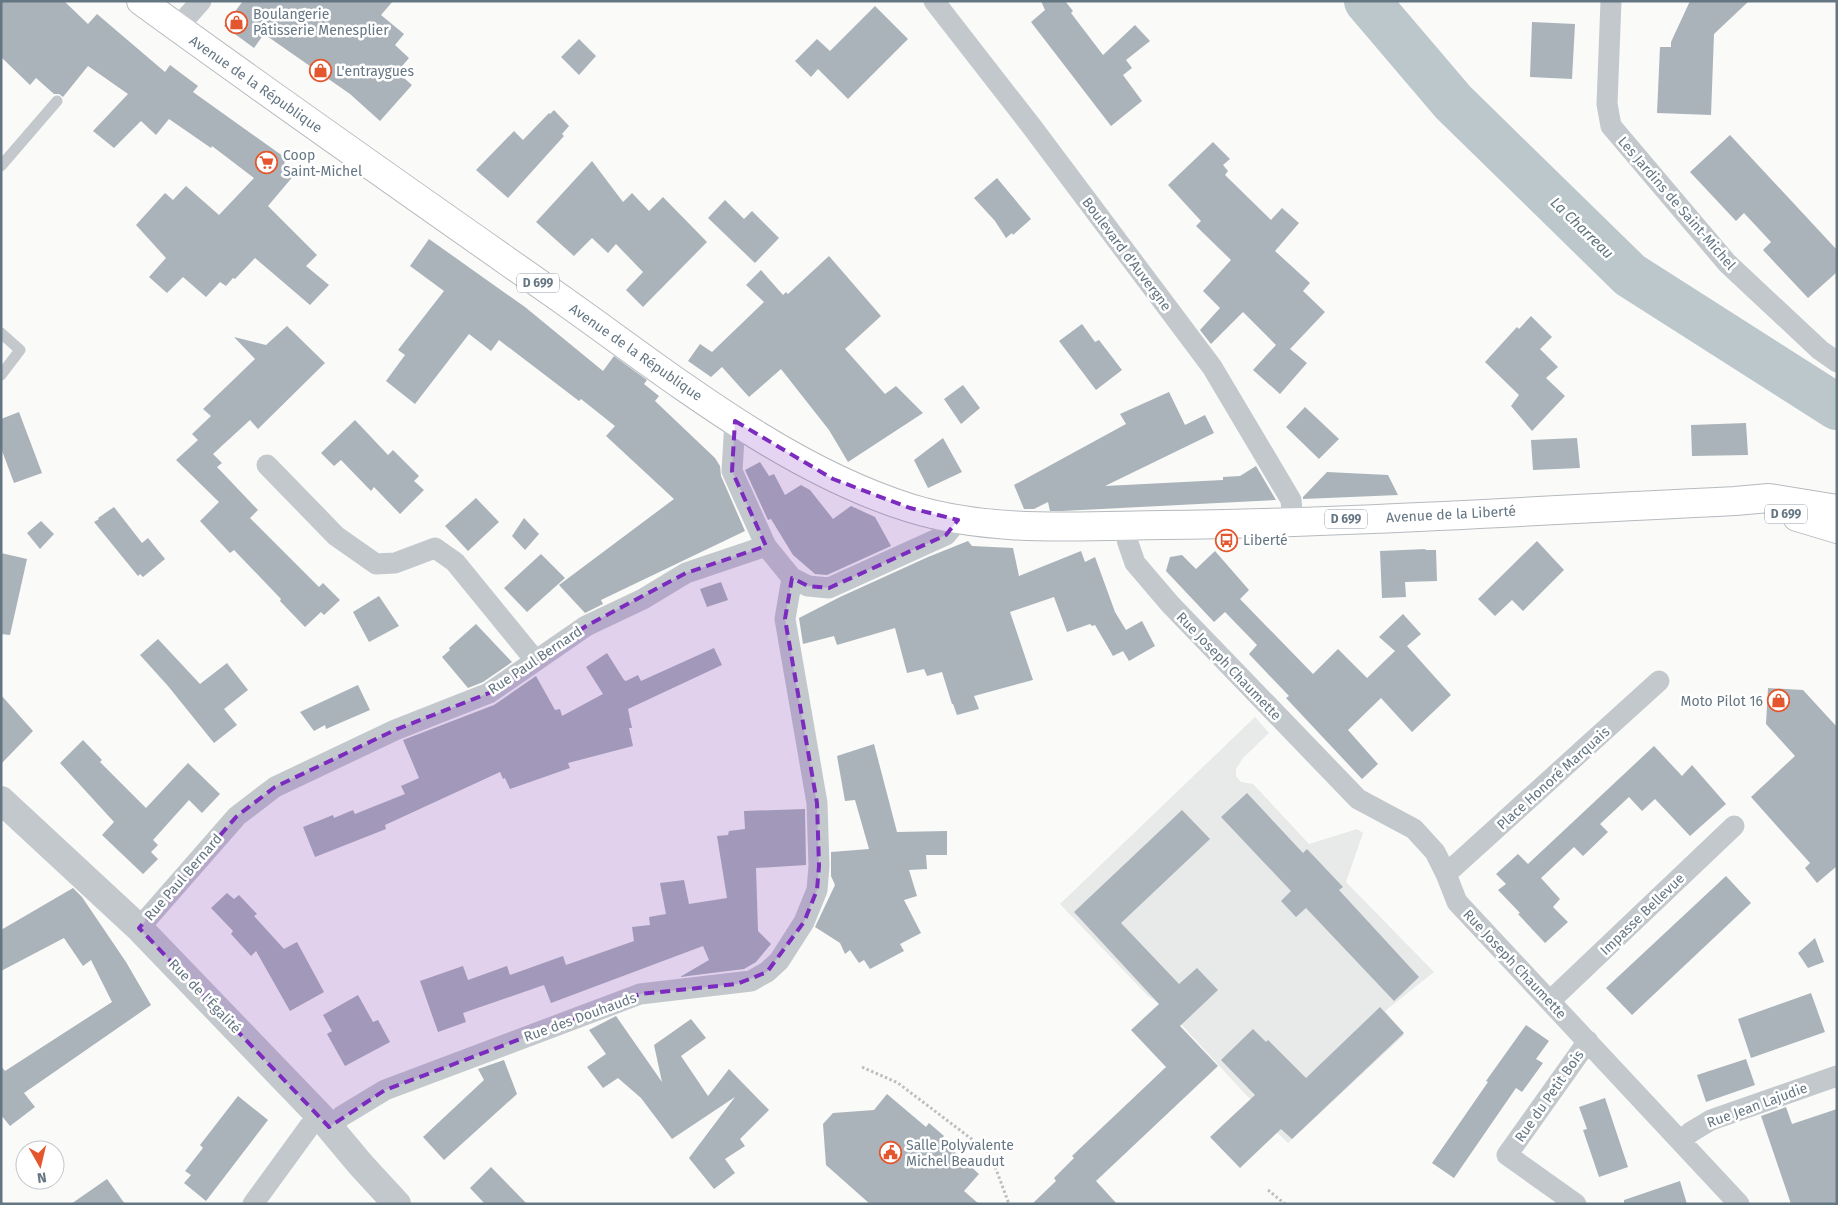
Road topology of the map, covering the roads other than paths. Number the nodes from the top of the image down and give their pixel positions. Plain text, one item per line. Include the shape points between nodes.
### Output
1 (141, 1) edge
2 (201, 1) edge
3 (934, 1) edge
4 (1611, 1) edge
5 (177, 28) junction
6 (57, 101) dead end
7 (1, 166) edge
8 (1, 333) edge
9 (1837, 362) edge
10 (1, 375) edge
11 (735, 421) junction
12 (266, 465) dead end
13 (1734, 501) junction
14 (1837, 509) edge
15 (958, 520) junction
16 (1293, 522) junction
17 (1124, 526) junction
18 (1837, 529) edge
19 (766, 546) junction
20 (792, 578) junction
21 (535, 660) junction
22 (1659, 682) dead end
23 (1, 800) edge
24 (1734, 826) dead end
25 (1446, 874) junction
26 (139, 928) junction
27 (1550, 1001) junction
28 (1588, 1041) junction
29 (1837, 1076) edge
30 (324, 1122) junction
31 (1681, 1141) junction
32 (253, 1204) edge
33 (397, 1204) edge
34 (1576, 1204) edge
35 (1739, 1204) edge

1 - 5 main road, Avenue de la République / D 699
2 - 5 street
3 - 16 street, Boulevard d'Auvergne via 1212,367 1291,500
4 - 9 street, Les Jardins de Saint-Michel via 1607,104 1612,126 1727,263
5 - 11 main road, Avenue de la République / D 699
6 - 7 lane
8 - 10 lane via 20,350
11 - 15 main road, Avenue de la République / D 699 via 833,479 910,508
11 - 19 street via 732,471
12 - 21 street via 336,536 376,564 395,563 435,548 455,562
13 - 14 main road, Avenue de la Liberté / D 699 via 1769,498
13 - 16 main road, Avenue de la Liberté / D 699
13 - 18 main road, Avenue de la Liberté / D 699
15 - 17 main road, Avenue de la Liberté / D 699 via 1045,527
15 - 20 street via 946,535 829,588 808,586
16 - 17 main road, Avenue de la Liberté / D 699
17 - 25 street, Rue Joseph Chaumette via 1136,563 1170,604 1358,799 1414,829 1435,852
19 - 20 street
19 - 21 street, Rue Paul Bernard via 686,573 643,599 586,626
20 - 30 street, Rue des Douhauds via 785,619 817,803 819,866 817,890 804,922 779,961 751,981 640,994 385,1090 342,1116
21 - 26 street, Rue Paul Bernard via 489,692 395,730 275,787 237,816
22 - 25 street, Place Honoré Marquais
23 - 26 street, Rue de l'Égalité
24 - 27 street, Impasse Bellevue
25 - 27 street, Rue Joseph Chaumette via 1457,902
26 - 30 street, Rue de l'Égalité
27 - 28 street, Rue Joseph Chaumette
28 - 31 street, Rue Joseph Chaumette
28 - 34 street, Rue du Petit Bois via 1507,1155
29 - 31 street, Rue Jean Lajudie via 1711,1120
30 - 32 street, Rue des Douhauds via 309,1128
30 - 33 street, Rue de l'Égalité
31 - 35 street, Rue Joseph Chaumette

